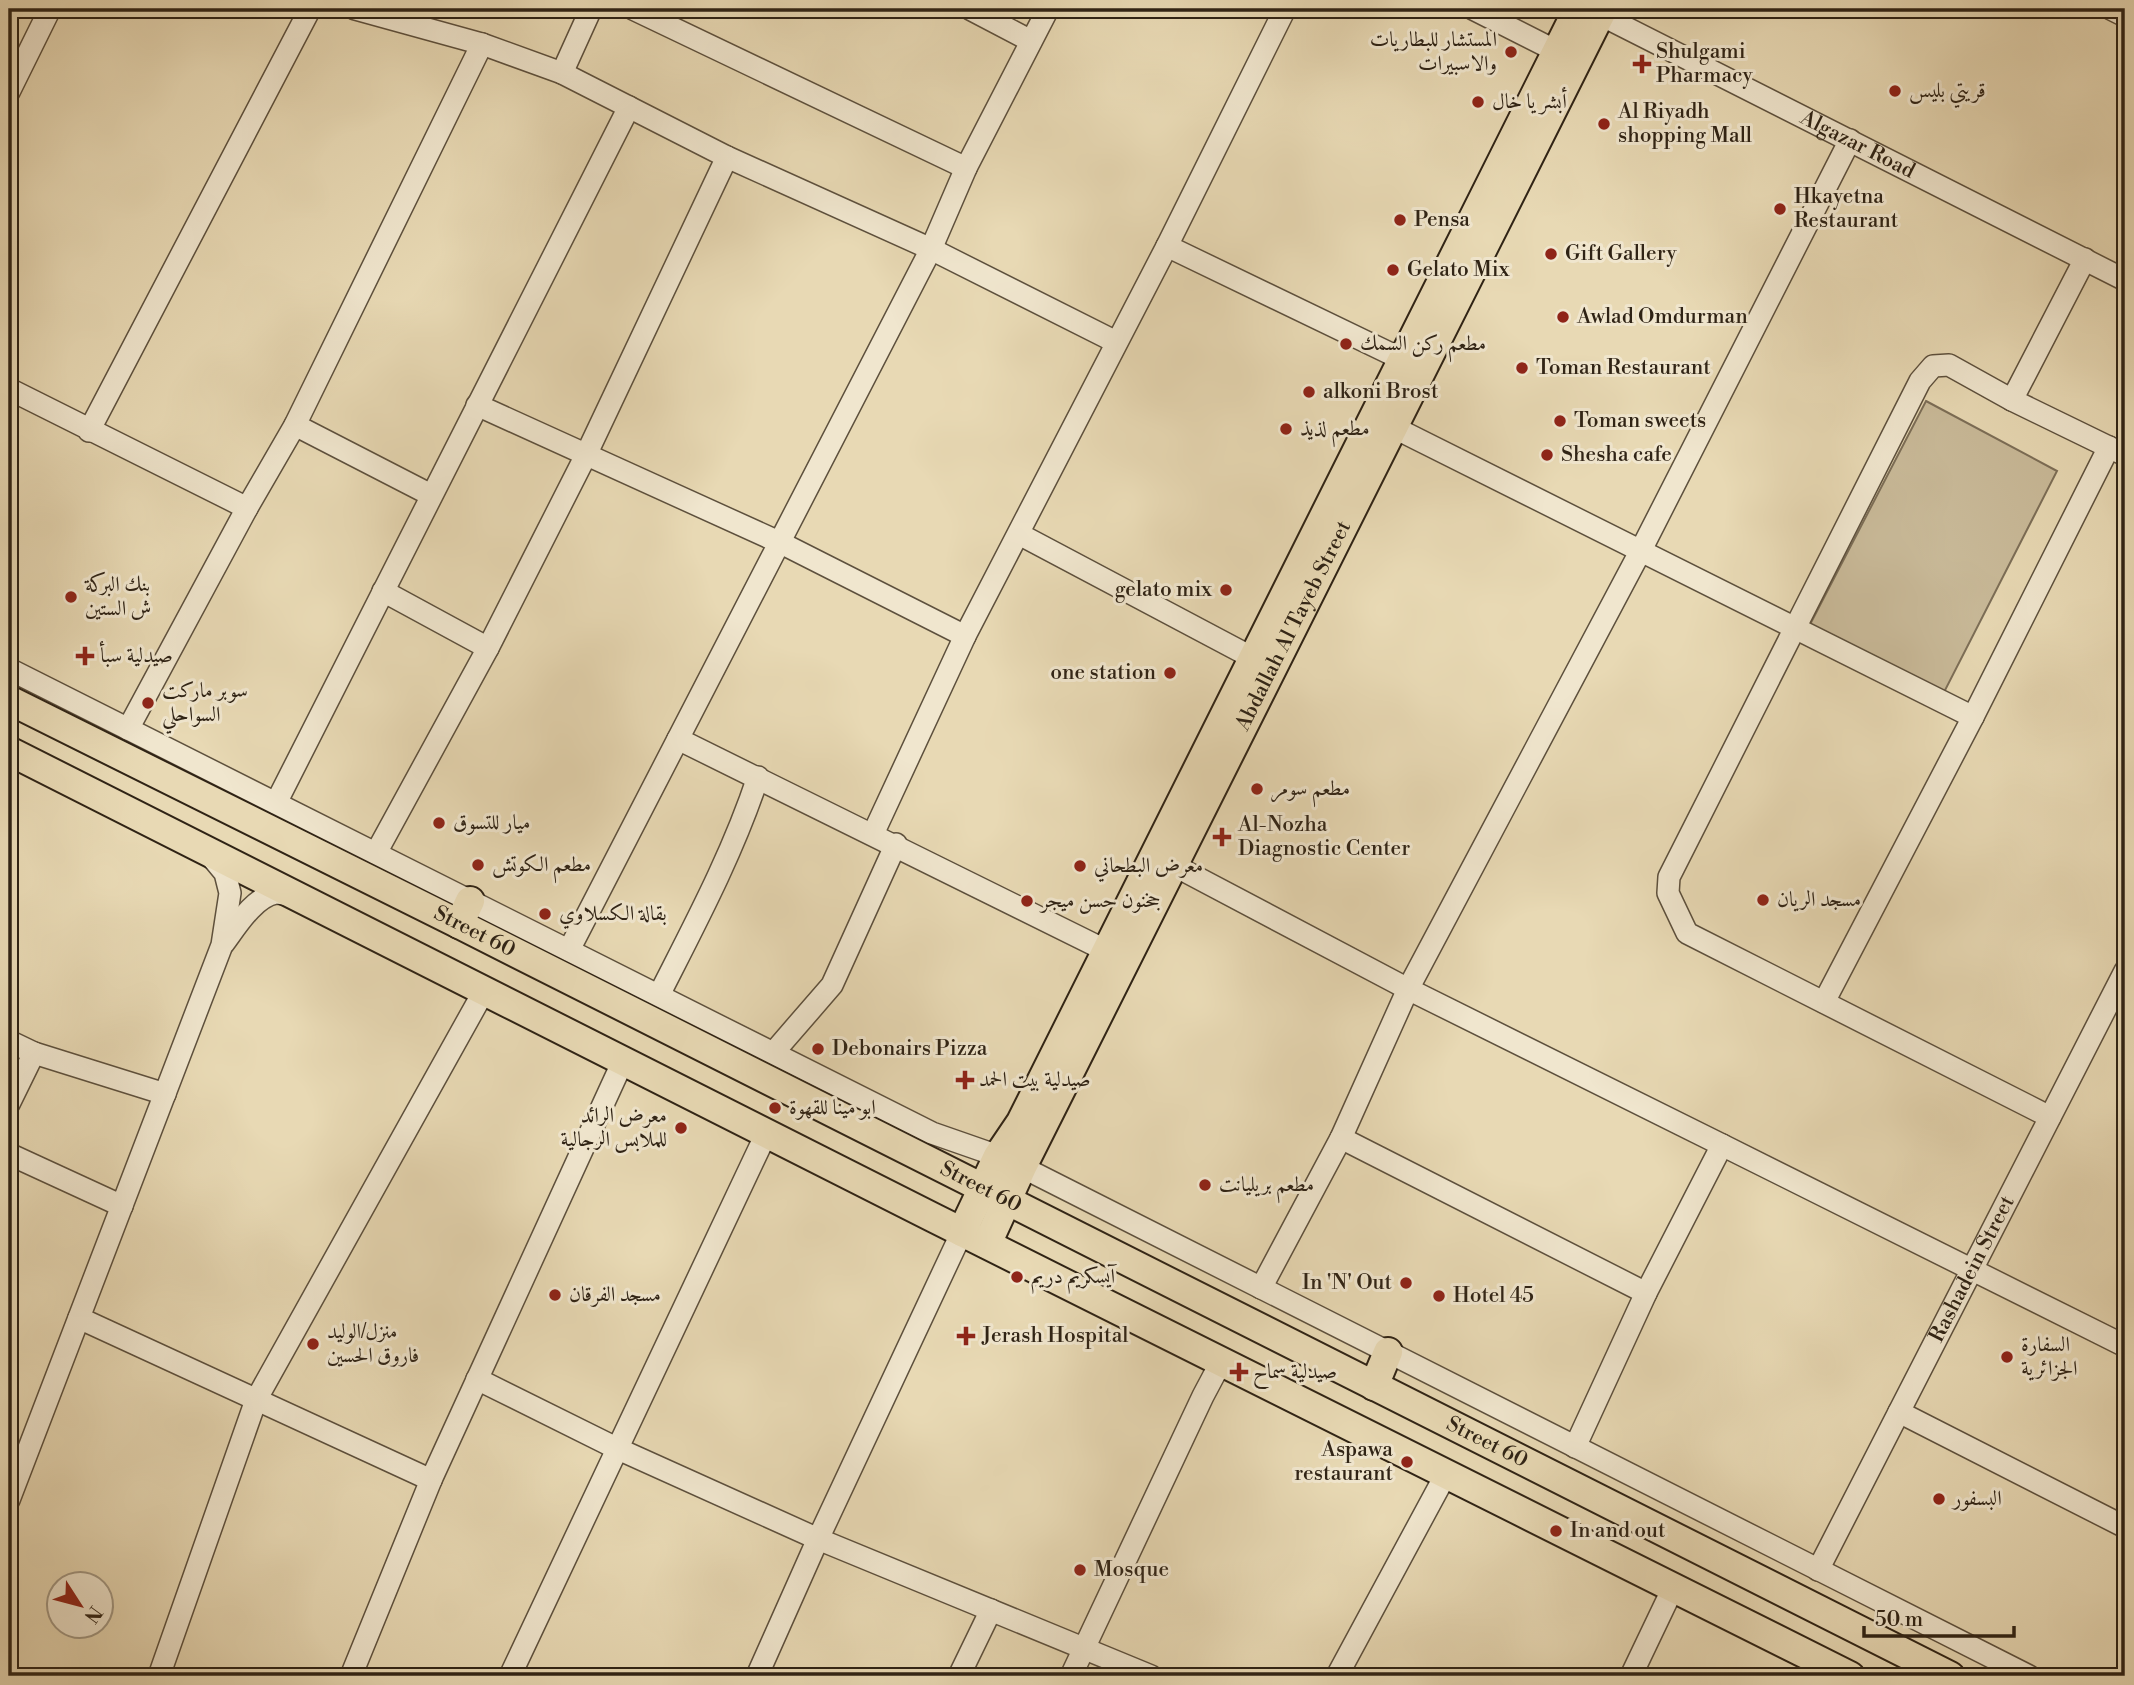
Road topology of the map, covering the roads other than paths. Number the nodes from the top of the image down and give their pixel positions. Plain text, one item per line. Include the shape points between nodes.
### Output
1 (50, 9) edge
2 (310, 9) edge
3 (355, 9) edge
4 (591, 9) edge
5 (633, 9) edge
6 (970, 9) edge
7 (1048, 9) edge
8 (1284, 9) edge
9 (1473, 9) edge
10 (2111, 9) edge
11 (1592, 10) edge
12 (2125, 16) edge
13 (1031, 41) junction
14 (482, 44) junction
15 (1566, 55) junction
16 (562, 73) junction
17 (9, 92) edge
18 (629, 107) junction
19 (1850, 140) junction
20 (727, 157) junction
21 (966, 168) junction
22 (1167, 246) junction
23 (931, 249) junction
24 (2085, 260) junction
25 (2125, 280) edge
26 (1116, 342) junction
27 (1412, 364) junction
28 (9, 389) edge
29 (2012, 400) junction
30 (477, 405) junction
31 (295, 425) junction
32 (1393, 427) junction
33 (89, 430) junction
34 (2117, 451) edge
35 (586, 455) junction
36 (431, 495) junction
37 (247, 508) junction
38 (1019, 534) junction
39 (781, 543) junction
40 (1640, 552) junction
41 (383, 591) junction
42 (1794, 628) junction
43 (965, 636) junction
44 (488, 648) junction
45 (1253, 658) junction
46 (9, 669) edge
47 (9, 701) edge
48 (1973, 717) junction
49 (128, 729) junction
50 (678, 738) junction
51 (9, 751) edge
52 (758, 777) junction
53 (276, 803) junction
54 (873, 834) junction
55 (895, 844) junction
56 (206, 850) junction
57 (376, 853) junction
58 (1164, 861) junction
59 (297, 897) junction
60 (465, 912) junction
61 (222, 945) junction
62 (569, 950) junction
63 (1116, 956) junction
64 (2125, 971) edge
65 (1408, 989) junction
66 (484, 991) junction
67 (659, 995) junction
68 (1824, 1002) junction
69 (9, 1041) edge
70 (775, 1052) junction
71 (34, 1054) junction
72 (623, 1061) junction
73 (165, 1094) junction
74 (9, 1104) edge
75 (2050, 1117) junction
76 (766, 1134) junction
77 (1341, 1138) junction
78 (1722, 1145) junction
79 (9, 1154) edge
80 (1010, 1162) junction
81 (994, 1195) junction
82 (122, 1206) junction
83 (974, 1238) junction
84 (1973, 1268) junction
85 (1261, 1288) junction
86 (1646, 1293) junction
87 (79, 1318) junction
88 (2125, 1346) edge
89 (1388, 1352) junction
90 (1222, 1362) junction
91 (477, 1379) junction
92 (1374, 1386) junction
93 (256, 1400) junction
94 (1899, 1412) junction
95 (1575, 1447) junction
96 (616, 1448) junction
97 (1446, 1474) junction
98 (431, 1480) junction
99 (9, 1500) edge
100 (2125, 1527) edge
101 (818, 1539) junction
102 (1818, 1570) junction
103 (1674, 1588) junction
104 (1794, 1598) junction
105 (991, 1609) junction
106 (1775, 1639) junction
107 (1085, 1648) junction
108 (1838, 1674) edge
109 (159, 1676) edge
110 (351, 1676) edge
111 (510, 1676) edge
112 (757, 1676) edge
113 (959, 1676) edge
114 (1071, 1676) edge
115 (1152, 1676) edge
116 (1338, 1676) edge
117 (1631, 1676) edge
118 (1950, 1676) edge
119 (2029, 1676) edge

1 - 17 street
2 - 33 street
3 - 14 street
4 - 16 street
5 - 21 street
6 - 13 street
7 - 13 street
8 - 22 street
9 - 15 street
10 - 12 street
11 - 15 main road, Abdallah Al Tayeb Street
11 - 19 street, Algazar Road
13 - 21 street
14 - 16 street
14 - 31 street
15 - 27 main road, Abdallah Al Tayeb Street
16 - 18 street
18 - 20 street
18 - 30 street
19 - 24 street, Algazar Road
19 - 40 street
20 - 23 street
20 - 35 street
21 - 23 street
22 - 26 street
22 - 27 street
23 - 26 street
23 - 39 street
24 - 25 street, Algazar Road
24 - 29 street
26 - 38 street
27 - 32 main road, Abdallah Al Tayeb Street
27 - 45 main road, Abdallah Al Tayeb Street
28 - 33 street
29 - 34 street
29 - 42 street via 1949,365 1933,366 1920,381
30 - 35 street
30 - 36 street
31 - 36 street
31 - 37 street
32 - 40 street
32 - 58 main road, Abdallah Al Tayeb Street
33 - 37 street
34 - 48 street
35 - 39 street
35 - 44 street
36 - 41 street
37 - 49 street
38 - 43 street
38 - 45 street
39 - 43 street
39 - 50 street
40 - 42 street
40 - 65 street
41 - 44 street
41 - 53 street
42 - 48 street
42 - 68 street via 1669,877 1668,893 1687,933
43 - 54 street
44 - 57 street
45 - 58 main road, Abdallah Al Tayeb Street
46 - 49 street
47 - 60 main road, Street 60
48 - 68 street
49 - 53 street
50 - 52 street
50 - 62 street
51 - 56 main road
52 - 54 street
52 - 67 street via 710,894
53 - 57 street
54 - 55 street
55 - 63 street
55 - 70 street via 832,985
56 - 59 main road
56 - 61 street via 225,873 230,893
57 - 60 street
58 - 63 main road, Abdallah Al Tayeb Street
58 - 65 street
59 - 61 street via 277,893 263,899
59 - 66 main road
60 - 62 street
60 - 81 main road, Street 60
61 - 73 street
62 - 67 street
63 - 80 main road, Abdallah Al Tayeb Street via 1021,1122
64 - 75 street, Rashadein Street
65 - 77 street
65 - 78 street
66 - 72 main road
66 - 93 street
67 - 70 street
68 - 75 street
69 - 71 street
70 - 80 street via 932,1133
71 - 73 street
71 - 74 street
72 - 76 main road
72 - 91 street
73 - 82 street
75 - 84 street, Rashadein Street
76 - 83 main road
76 - 96 street
77 - 85 street
77 - 86 street
78 - 84 street
78 - 86 street
79 - 82 street
80 - 81 main road, Abdallah Al Tayeb Street
80 - 85 street
81 - 83 main road, Abdallah Al Tayeb Street
81 - 92 main road, Street 60
82 - 87 street
83 - 90 main road
83 - 101 street
84 - 88 street
84 - 94 street, Rashadein Street
85 - 89 street
86 - 95 street
87 - 93 street
87 - 99 street
89 - 92 main road
89 - 95 street
90 - 97 main road
90 - 107 street
91 - 96 street
91 - 98 street
92 - 104 main road, Street 60
93 - 98 street
93 - 109 street
94 - 100 street
94 - 102 street, Rashadein Street
95 - 102 street
96 - 101 street
96 - 111 street
97 - 103 main road
97 - 116 street
98 - 110 street
101 - 105 street
101 - 112 street
102 - 119 street
103 - 106 main road
103 - 117 street
104 - 106 main road
104 - 118 main road, Street 60
105 - 107 street
105 - 113 street
106 - 108 main road
107 - 114 street
107 - 115 street

